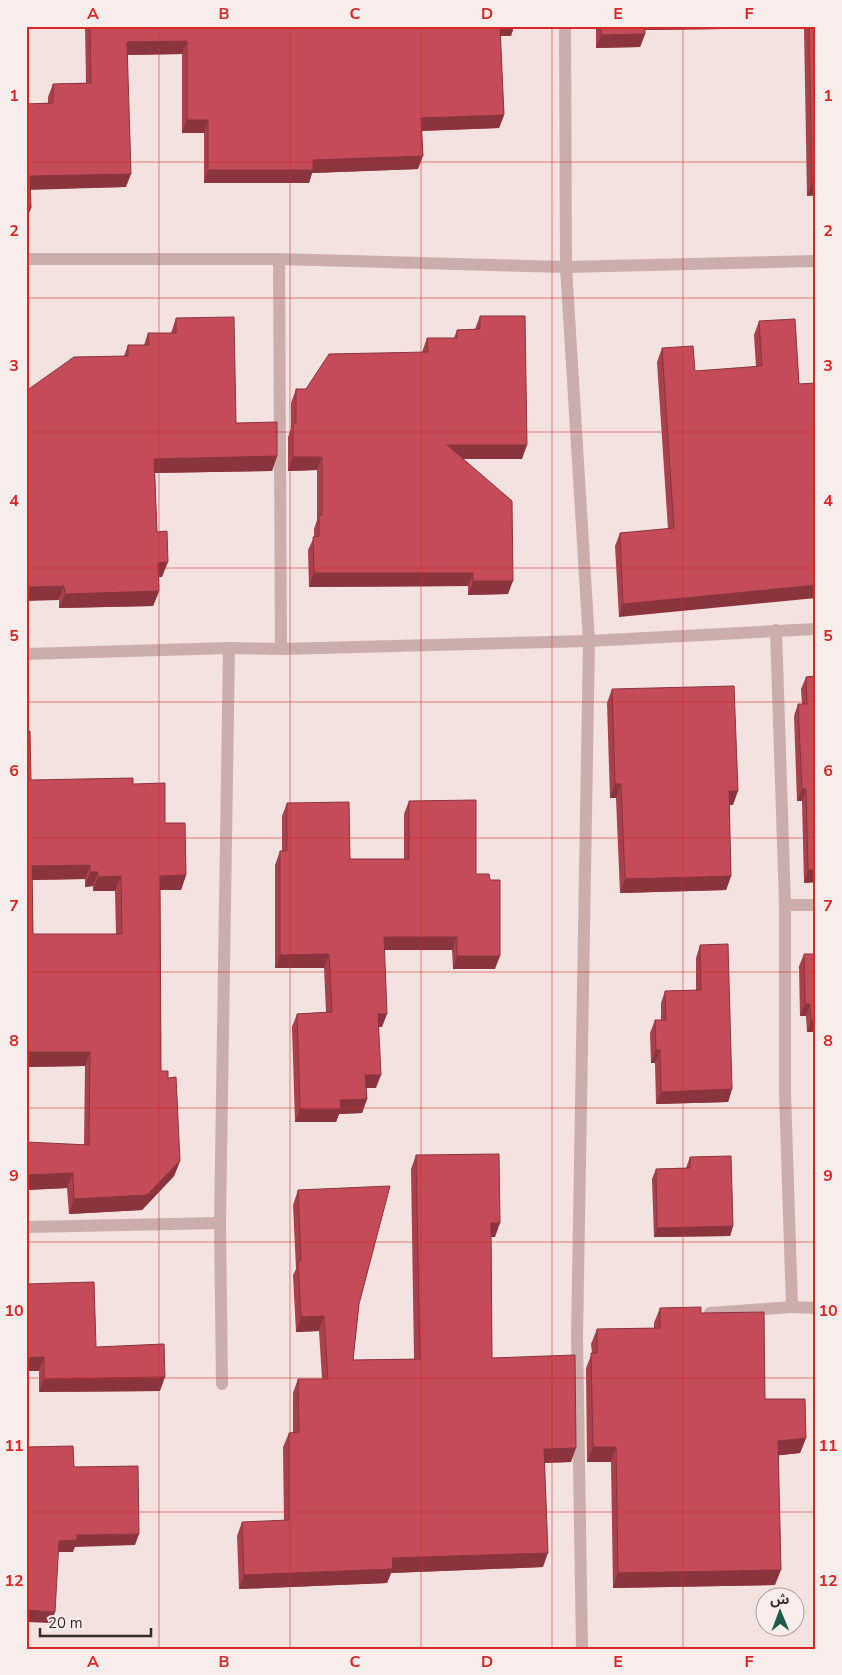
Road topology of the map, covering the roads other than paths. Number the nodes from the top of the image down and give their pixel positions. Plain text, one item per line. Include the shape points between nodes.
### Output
1 (565, 26) edge
2 (26, 258) edge
3 (279, 259) junction
4 (816, 261) edge
5 (566, 267) junction
6 (816, 629) edge
7 (776, 630) junction
8 (589, 641) junction
9 (229, 648) junction
10 (281, 649) junction
11 (26, 654) edge
12 (785, 905) junction
13 (816, 905) edge
14 (220, 1223) junction
15 (26, 1227) edge
16 (792, 1308) junction
17 (816, 1308) edge
18 (700, 1314) edge
19 (222, 1384) dead end
20 (582, 1649) edge

1 - 5 street
2 - 3 street
3 - 5 street
3 - 10 street
4 - 5 street
5 - 8 street
6 - 7 street
7 - 8 street
7 - 12 street
8 - 10 street
8 - 20 street via 577,1337
9 - 10 street
9 - 11 street
9 - 14 street
12 - 13 street
12 - 16 street via 785,1092
14 - 15 street
14 - 19 street
16 - 17 street
16 - 18 street

